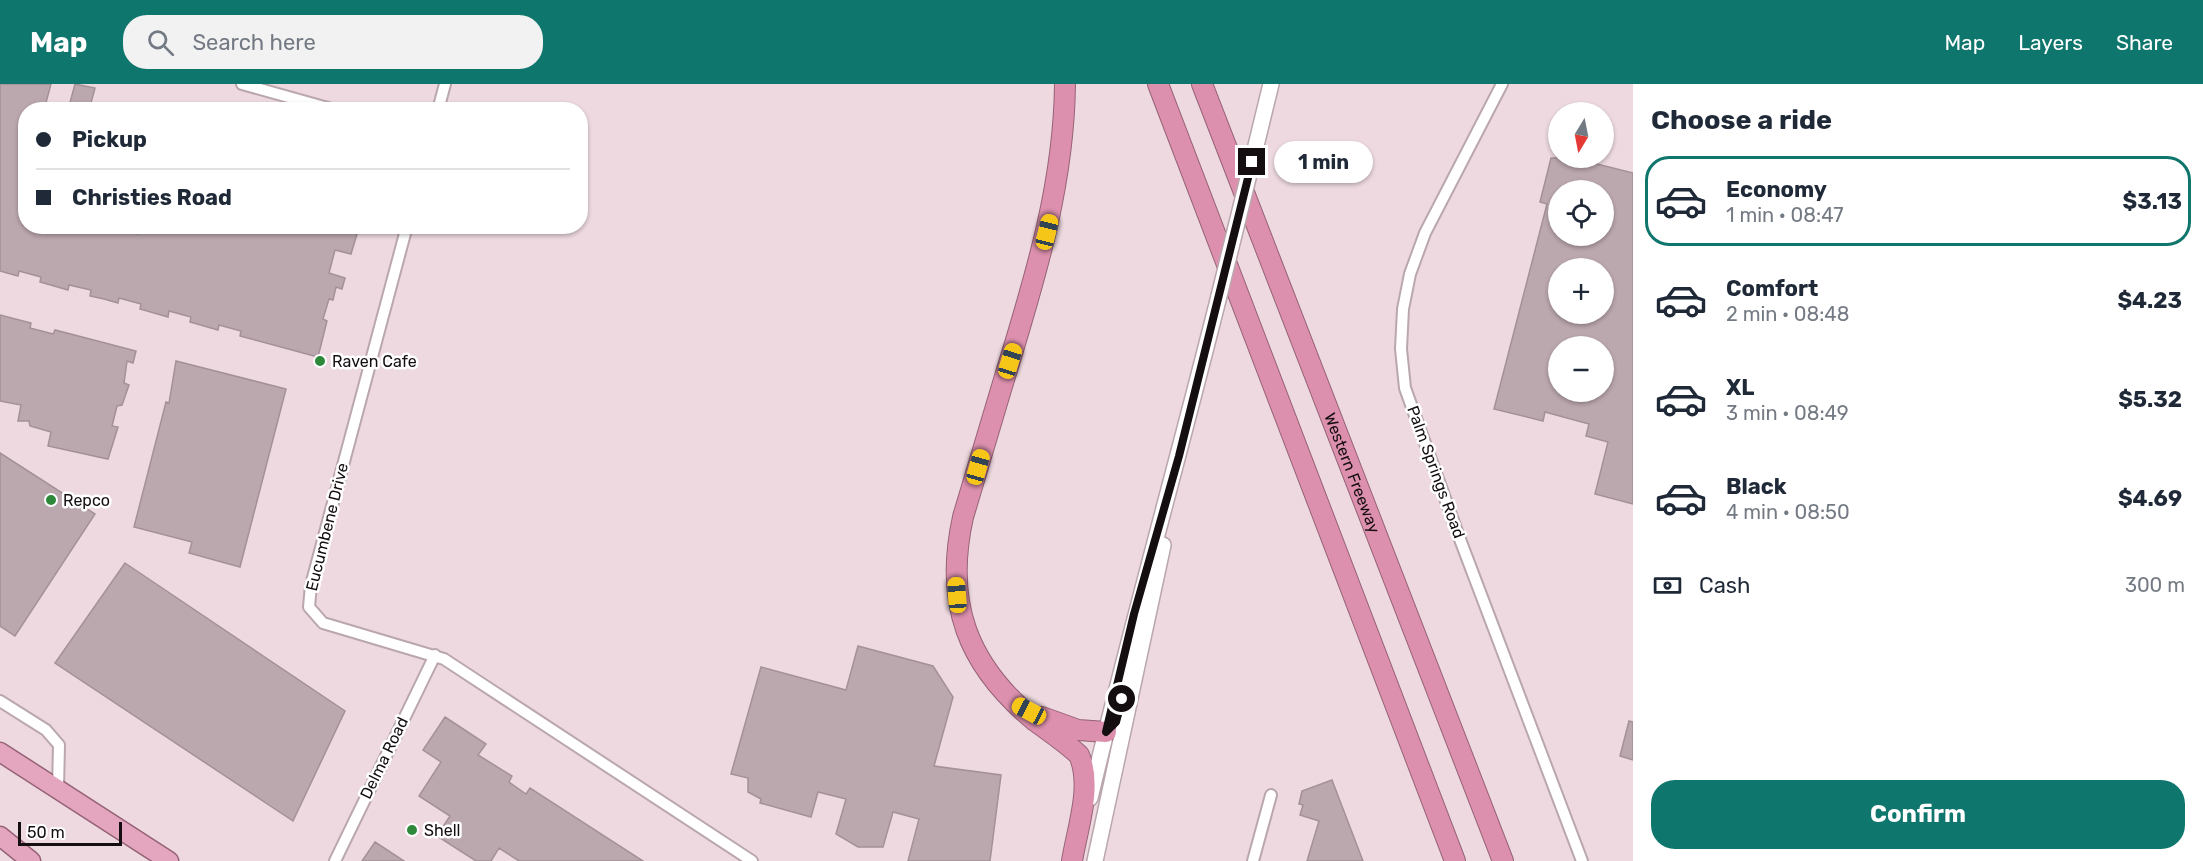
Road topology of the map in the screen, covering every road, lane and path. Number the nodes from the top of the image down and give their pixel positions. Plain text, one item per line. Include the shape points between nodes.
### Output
1 (242, 84) edge
2 (445, 84) edge
3 (1065, 84) edge
4 (1158, 84) edge
5 (1202, 84) edge
6 (1271, 84) edge
7 (1502, 84) edge
8 (307, 102) edge
9 (440, 102) edge
10 (405, 234) edge
11 (1179, 456) junction
12 (1154, 595) junction
13 (435, 655) junction
14 (0, 701) edge
15 (1018, 705) junction
16 (1106, 732) junction
17 (0, 752) edge
18 (58, 789) junction
19 (1271, 795) dead end
20 (0, 836) edge
21 (31, 861) edge
22 (169, 861) edge
23 (335, 861) edge
24 (752, 861) edge
25 (1073, 861) edge
26 (1095, 861) edge
27 (1253, 861) edge
28 (1455, 861) edge
29 (1503, 861) edge
30 (1582, 861) edge

1 - 8 street
2 - 9 street
3 - 15 highway via 1052,213 963,517 956,556 959,609 969,640 988,673
4 - 28 highway
5 - 29 highway, Western Freeway
6 - 11 main road, bridge
7 - 30 street, Palm Springs Road via 1425,233 1410,274 1401,349 1405,388
10 - 13 street, Eucumbene Drive via 310,585 309,607 333,627
11 - 12 main road
11 - 16 main road via 1134,614
12 - 16 main road via 1116,722
12 - 26 main road
13 - 23 street, Delma Road
13 - 24 street, Eucumbene Drive
14 - 18 street via 46,730 59,745
15 - 16 highway via 1058,724 1085,732
15 - 25 highway via 1072,748 1082,762 1085,781
16 - 25 main road
17 - 18 highway
18 - 22 highway
19 - 27 street
20 - 21 highway

